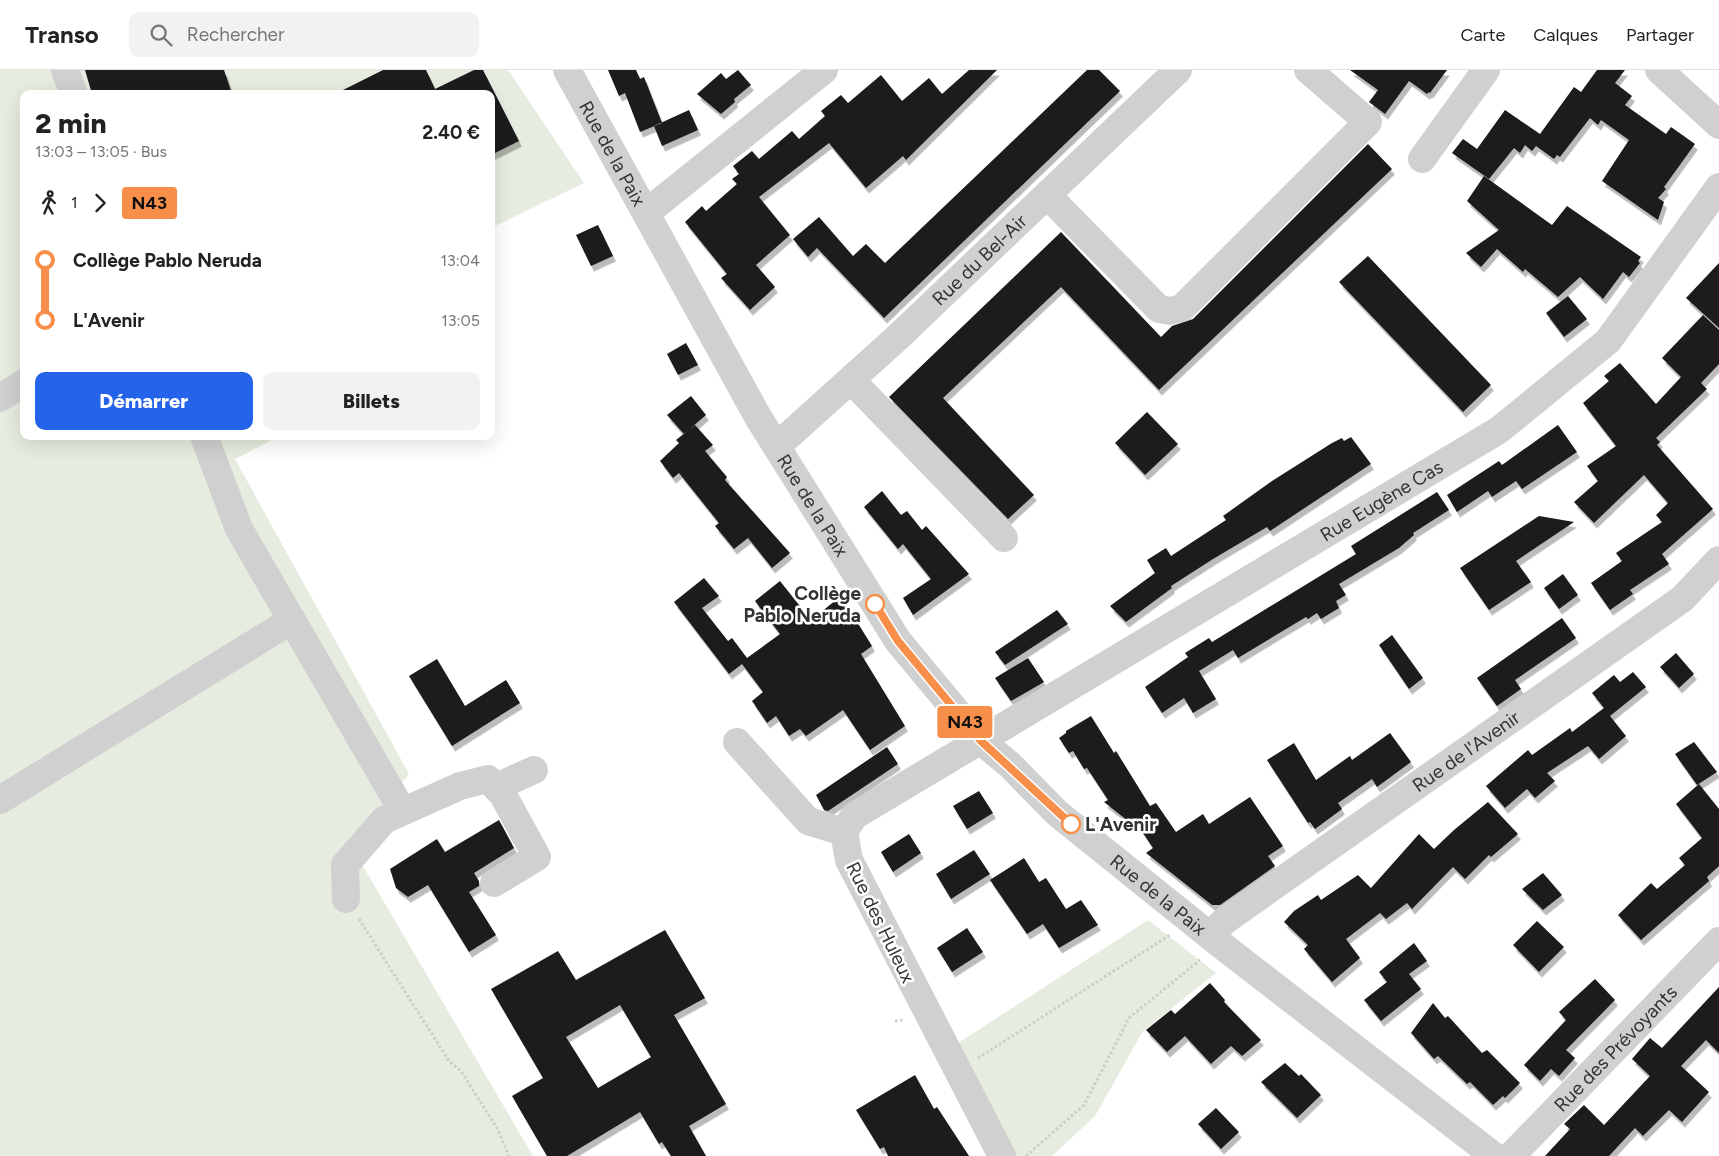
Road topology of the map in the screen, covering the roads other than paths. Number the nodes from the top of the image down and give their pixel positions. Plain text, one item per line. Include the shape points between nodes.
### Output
1 (65, 70) edge
2 (567, 70) edge
3 (824, 70) edge
4 (1178, 70) edge
5 (1308, 70) edge
6 (1486, 70) edge
7 (1659, 70) edge
8 (72, 90) edge
9 (1719, 125) edge
10 (1422, 159) dead end
11 (1719, 187) edge
12 (1047, 195) junction
13 (646, 213) junction
14 (851, 380) junction
15 (20, 386) edge
16 (0, 398) edge
17 (206, 440) edge
18 (777, 446) junction
19 (1004, 538) dead end
20 (1719, 560) edge
21 (292, 620) junction
22 (981, 741) junction
23 (737, 742) dead end
24 (534, 770) dead end
25 (496, 787) junction
26 (0, 800) edge
27 (402, 810) junction
28 (844, 832) junction
29 (494, 883) dead end
30 (346, 899) road end
31 (1207, 933) junction
32 (1719, 941) edge
33 (1002, 1156) edge
34 (1494, 1156) edge
35 (1511, 1156) edge

1 - 8 street
2 - 13 street, Rue de la Paix
3 - 13 street
4 - 12 street, Rue du Bel-Air
5 - 12 street via 1368,122 1182,308 1159,309
6 - 10 street
7 - 9 street
11 - 22 street, Rue Eugène Cas via 1608,342 1499,430
12 - 14 street, Rue du Bel-Air
13 - 18 street, Rue de la Paix
14 - 18 street, Rue du Bel-Air
14 - 19 street
15 - 16 street
17 - 21 street via 239,529
18 - 22 street, Rue de la Paix via 898,641
20 - 31 street, Rue de l'Avenir via 1682,599
21 - 26 street
21 - 27 street
22 - 28 street via 854,816
22 - 31 street, Rue de la Paix via 1057,813
23 - 28 street via 808,821
24 - 25 street
25 - 27 street via 488,779 460,786
25 - 29 street via 537,857
27 - 30 street via 384,820 345,865
28 - 33 street, Rue des Huleux via 849,860
31 - 34 street, Rue de la Paix
32 - 35 street, Rue des Prévoyants

